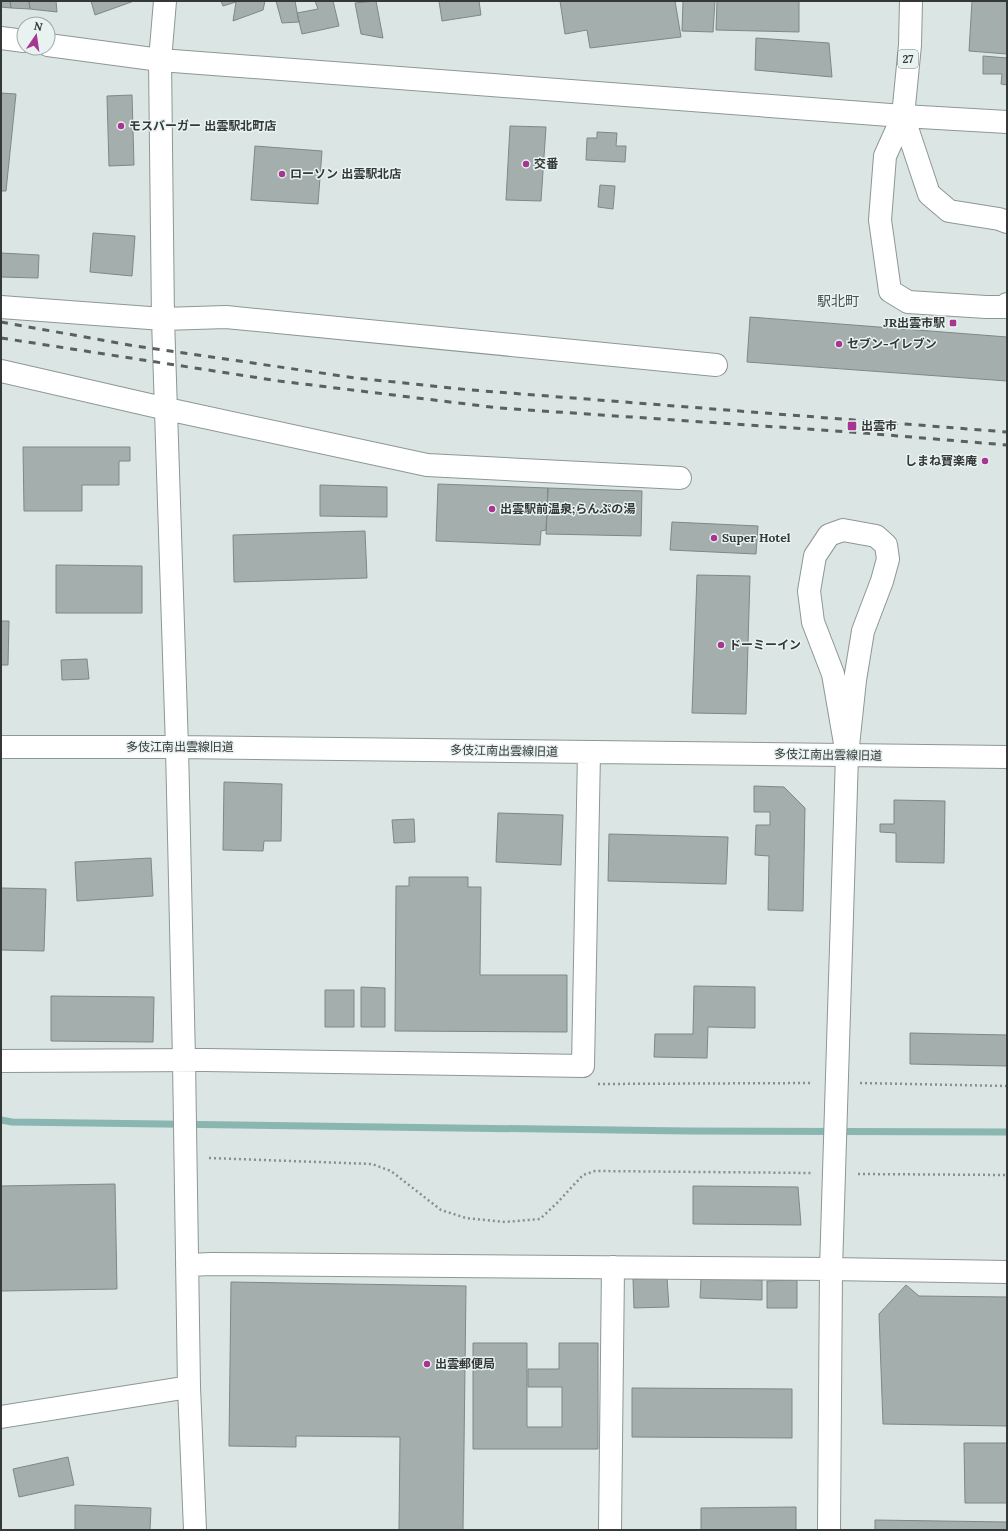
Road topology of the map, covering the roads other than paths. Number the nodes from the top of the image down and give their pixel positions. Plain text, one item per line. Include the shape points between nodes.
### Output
1 (164, 1) edge
2 (911, 1) edge
3 (1, 38) edge
4 (16, 40) edge
5 (56, 46) edge
6 (160, 60) junction
7 (903, 116) junction
8 (1007, 122) edge
9 (1007, 222) edge
10 (1007, 304) edge
11 (1, 307) edge
12 (163, 319) junction
13 (716, 365) dead end
14 (1, 371) edge
15 (167, 409) junction
16 (680, 478) dead end
17 (177, 746) junction
18 (1, 747) edge
19 (590, 752) junction
20 (847, 756) junction
21 (1007, 757) edge
22 (1, 1060) edge
23 (184, 1060) junction
24 (186, 1265) junction
25 (612, 1267) junction
26 (831, 1269) junction
27 (1007, 1272) edge
28 (189, 1387) junction
29 (1, 1418) edge
30 (195, 1530) edge
31 (610, 1530) edge
32 (829, 1530) edge

1 - 6 street
2 - 7 street, 27 via 910,45
3 - 4 street
5 - 6 street
6 - 7 street
6 - 12 street
7 - 8 street
7 - 9 street via 929,194 949,211
7 - 10 street via 885,156 883,172 880,220 890,291 908,302 986,307 1005,307
11 - 12 street
12 - 13 street via 226,317
12 - 15 street
14 - 15 street
15 - 16 street via 427,465
15 - 17 street
17 - 18 street, 多伎江南出雲線旧道
17 - 19 street, 多伎江南出雲線旧道
17 - 23 street
19 - 20 street, 多伎江南出雲線旧道
19 - 23 street via 583,1066
20 - 20 street via 833,674 813,622 809,591 815,556 829,535 843,530 876,536 886,545 888,559 863,631
20 - 21 street, 多伎江南出雲線旧道
20 - 26 street
22 - 23 street
23 - 24 street
24 - 25 street
24 - 28 street
25 - 26 street
25 - 31 street
26 - 27 street
26 - 32 street
28 - 29 street
28 - 30 street

